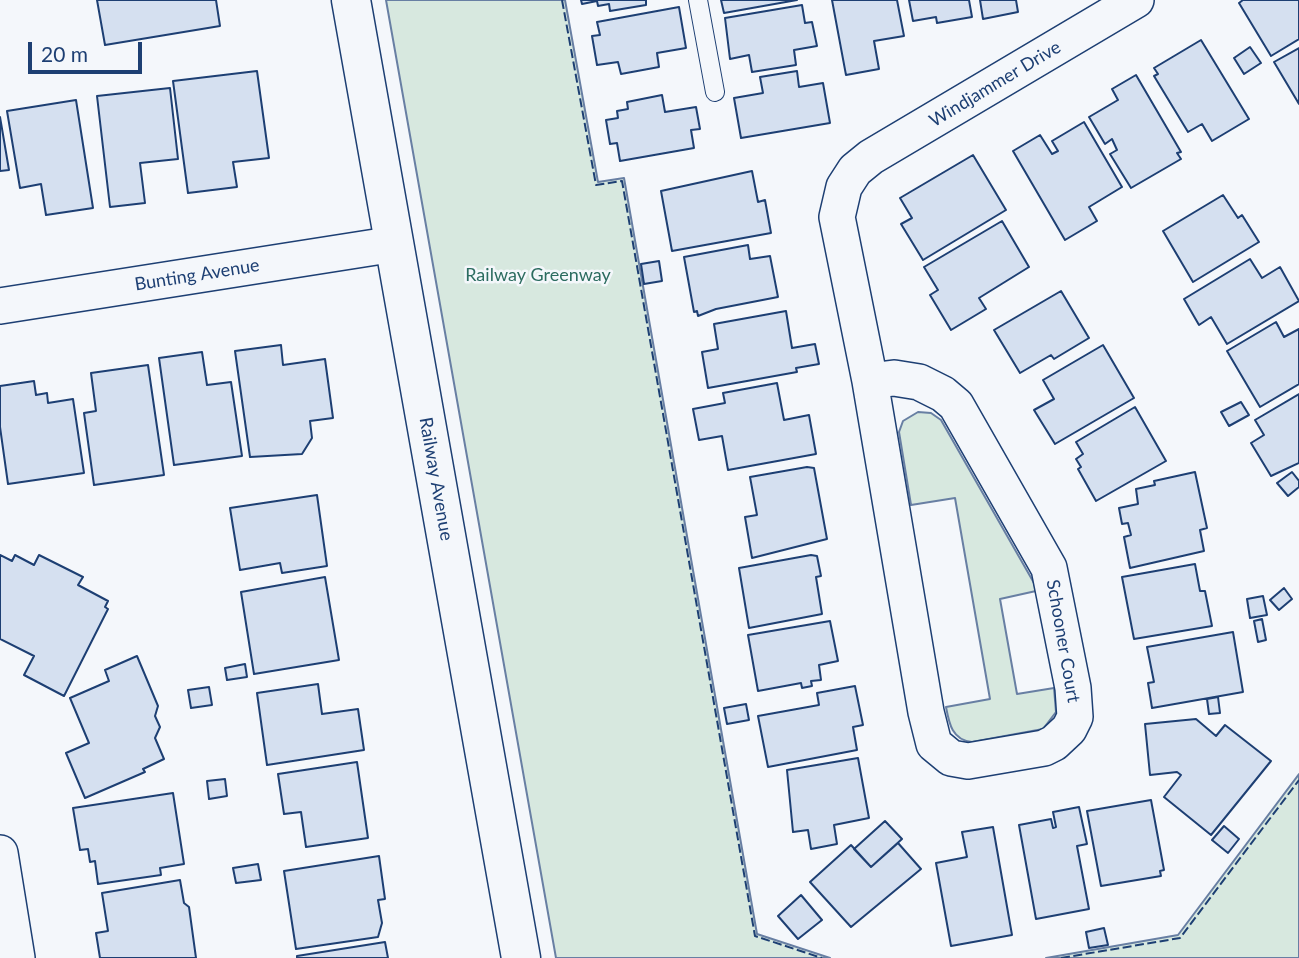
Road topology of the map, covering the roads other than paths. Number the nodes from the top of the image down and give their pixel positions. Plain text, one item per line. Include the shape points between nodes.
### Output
1 (351, 0) edge
2 (698, 0) edge
3 (1136, 0) edge
4 (715, 92) dead end
5 (855, 170) joint
6 (395, 244) junction
7 (0, 306) edge
8 (870, 381) junction
9 (0, 853) edge
10 (17, 958) edge
11 (521, 958) edge

1 - 6 street, Railway Avenue
2 - 4 lane
3 - 5 street, Windjammer Drive
5 - 8 street, Schooner Court via 840,196 837,217
6 - 7 street, Bunting Avenue
6 - 11 street, Railway Avenue
8 - 8 street, Schooner Court via 934,744 951,758 968,761 1044,748 1063,736 1075,717 1049,568 948,397 907,379
9 - 10 street

